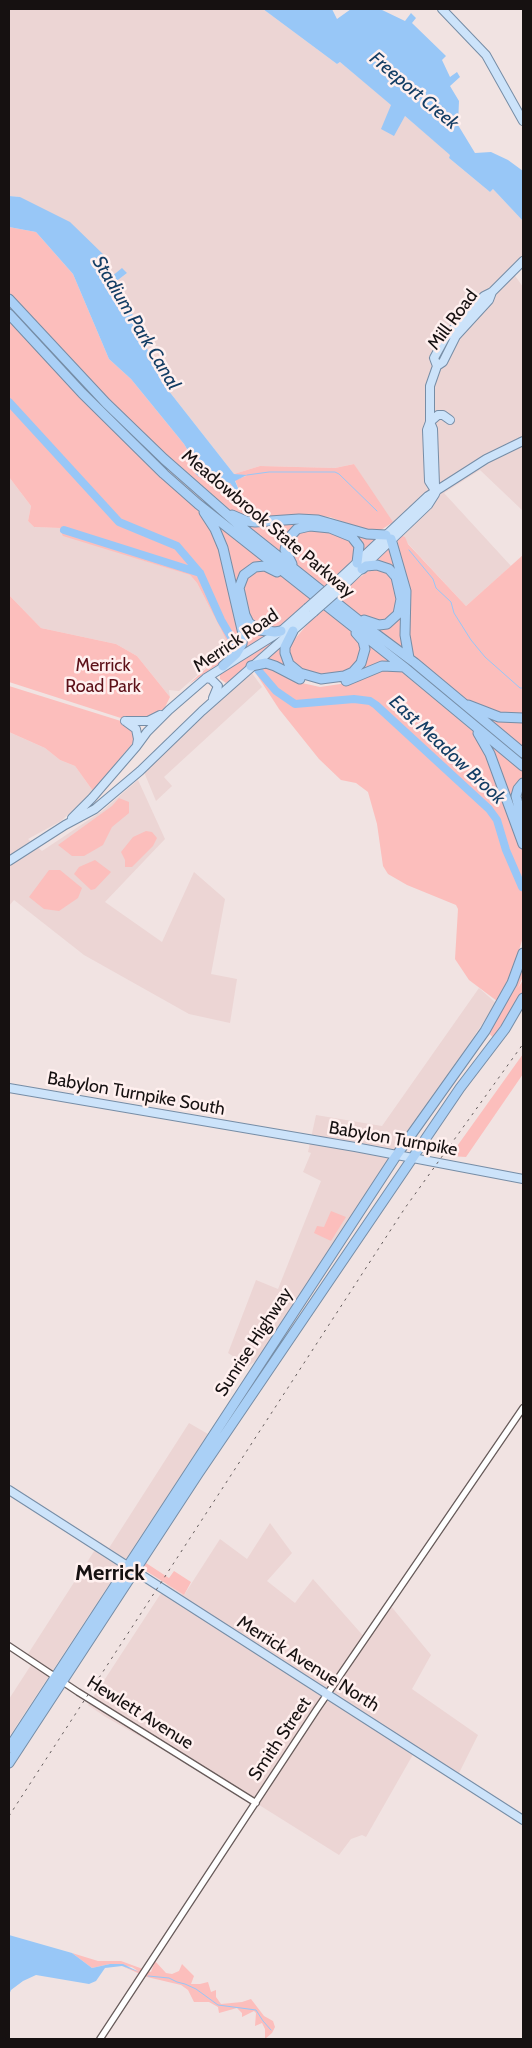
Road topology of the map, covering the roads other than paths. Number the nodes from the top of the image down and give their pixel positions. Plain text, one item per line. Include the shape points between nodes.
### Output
1 (442, 9) edge
2 (523, 121) edge
3 (523, 261) edge
4 (9, 299) edge
5 (9, 314) edge
6 (450, 420) dead end
7 (430, 422) junction
8 (523, 441) edge
9 (436, 492) junction
10 (198, 504) junction
11 (226, 512) junction
12 (388, 537) junction
13 (359, 566) junction
14 (296, 571) junction
15 (293, 580) junction
16 (310, 610) junction
17 (346, 616) junction
18 (281, 631) junction
19 (292, 632) junction
20 (409, 658) junction
21 (223, 666) junction
22 (251, 666) junction
23 (404, 667) junction
24 (206, 678) junction
25 (235, 681) junction
26 (466, 705) junction
27 (169, 710) junction
28 (202, 711) junction
29 (523, 718) edge
30 (476, 728) junction
31 (136, 747) junction
32 (523, 753) edge
33 (523, 766) edge
34 (113, 774) junction
35 (523, 783) edge
36 (122, 786) junction
37 (523, 824) edge
38 (65, 825) junction
39 (523, 844) edge
40 (9, 860) edge
41 (523, 953) edge
42 (523, 998) edge
43 (485, 1031) junction
44 (482, 1059) junction
45 (9, 1088) edge
46 (258, 1130) joint
47 (396, 1156) junction
48 (412, 1158) junction
49 (523, 1179) edge
50 (523, 1408) edge
51 (9, 1490) edge
52 (126, 1565) junction
53 (135, 1571) junction
54 (9, 1646) edge
55 (59, 1679) junction
56 (328, 1695) junction
57 (9, 1748) edge
58 (9, 1763) edge
59 (256, 1803) junction
60 (523, 1820) edge
61 (100, 2039) edge

1 - 2 main road via 486,55
3 - 7 main road, Mill Road via 492,292 489,300 456,336 443,362 437,366 429,392
4 - 11 highway, Meadowbrook State Parkway via 106,403
5 - 10 highway, Meadowbrook State Parkway via 111,422
6 - 7 main road via 438,415
7 - 9 main road, Mill Road via 434,429
8 - 9 main road, Merrick Road via 480,462
9 - 12 main road, Merrick Road via 428,496
10 - 15 highway, Meadowbrook State Parkway
10 - 21 highway via 223,548 242,625 242,644
11 - 12 highway via 246,521 318,520
11 - 14 highway, Meadowbrook State Parkway
12 - 13 main road, Merrick Road
12 - 20 highway via 406,591 405,635
13 - 14 highway via 359,546 352,536 330,528 303,527 293,532 286,545 286,556
13 - 16 main road, Merrick Road, bridge
13 - 17 highway via 384,566 392,572 400,591 400,608 395,618 382,625
14 - 17 highway, Meadowbrook State Parkway
15 - 17 highway, Meadowbrook State Parkway
15 - 18 highway via 260,566 244,574 240,583 249,623 259,630
16 - 18 main road, Merrick Road
16 - 19 main road, Merrick Road
17 - 19 highway via 363,641 364,657 353,672 334,678 314,678 289,664 285,653
17 - 20 highway, Meadowbrook State Parkway
17 - 23 highway, Meadowbrook State Parkway
18 - 21 main road, Merrick Road
19 - 22 main road, Merrick Road
20 - 26 highway, Meadowbrook State Parkway
21 - 24 main road, Merrick Road
21 - 25 main road via 219,670 220,681 225,684
22 - 23 highway via 275,666 304,680 325,684 345,681 382,666
22 - 25 main road, Merrick Road
23 - 30 highway, Meadowbrook State Parkway
24 - 27 main road, Merrick Road
24 - 28 main road via 218,686 216,694
25 - 28 main road, Merrick Road
26 - 29 highway via 499,717
26 - 32 highway, Meadowbrook State Parkway
27 - 31 main road, Merrick Road via 146,732
27 - 31 main road via 148,720 125,721 136,729
28 - 36 main road, Merrick Road
30 - 33 highway, Meadowbrook State Parkway
30 - 39 highway via 490,754
31 - 34 main road, Merrick Road
34 - 36 main road
34 - 38 main road, Merrick Road
35 - 37 highway via 516,796
36 - 38 main road, Merrick Road via 95,809
38 - 40 main road, Merrick Road
41 - 43 highway, Sunrise Highway via 512,982
42 - 44 highway, Sunrise Highway
43 - 44 highway via 490,1039
43 - 47 highway, Sunrise Highway
44 - 48 highway, Sunrise Highway
45 - 46 main road, Babylon Turnpike South
46 - 47 main road, Babylon Turnpike
47 - 48 main road, Babylon Turnpike
47 - 52 highway, Sunrise Highway
48 - 49 main road, Babylon Turnpike
48 - 53 highway, Sunrise Highway
50 - 56 street, Smith Street
51 - 52 main road, Merrick Avenue North
52 - 53 main road, Merrick Avenue North
52 - 55 highway, Sunrise Highway
53 - 55 highway, Sunrise Highway
53 - 56 main road, Merrick Avenue North
54 - 55 street, Hewlett Avenue
55 - 57 highway, Sunrise Highway
55 - 58 highway, Sunrise Highway
55 - 59 street, Hewlett Avenue
56 - 59 street, Smith Street
56 - 60 main road, Merrick Avenue North
59 - 61 street, Smith Street

